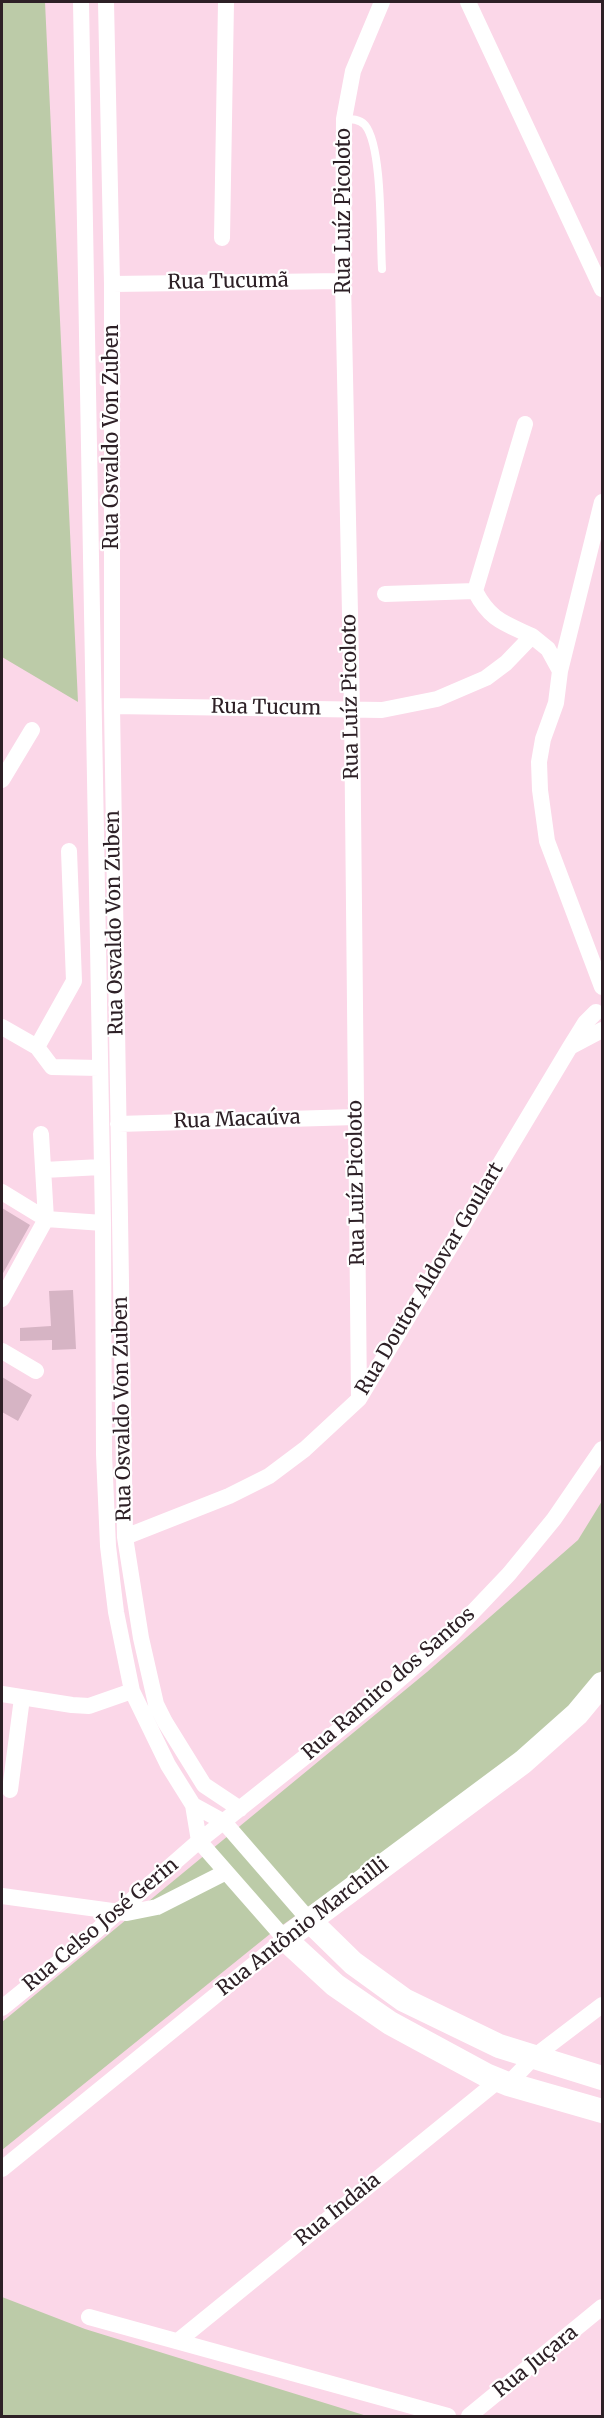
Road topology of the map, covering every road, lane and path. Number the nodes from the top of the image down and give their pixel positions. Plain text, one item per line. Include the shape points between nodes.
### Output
1 (81, 2) edge
2 (106, 2) edge
3 (226, 2) edge
4 (382, 2) edge
5 (468, 2) edge
6 (344, 118) junction
7 (222, 238) dead end
8 (382, 269) dead end
9 (343, 280) junction
10 (112, 284) junction
11 (603, 289) edge
12 (525, 424) dead end
13 (603, 502) edge
14 (475, 591) junction
15 (385, 594) dead end
16 (532, 636) junction
17 (560, 671) junction
18 (112, 706) junction
19 (352, 709) junction
20 (32, 730) dead end
21 (2, 780) edge
22 (69, 851) dead end
23 (603, 987) edge
24 (600, 1011) edge
25 (2, 1027) edge
26 (603, 1030) edge
27 (37, 1047) junction
28 (570, 1047) junction
29 (99, 1068) junction
30 (356, 1117) junction
31 (118, 1124) junction
32 (41, 1134) dead end
33 (101, 1167) junction
34 (44, 1170) junction
35 (2, 1192) edge
36 (46, 1219) junction
37 (103, 1223) junction
38 (2, 1299) edge
39 (2, 1351) edge
40 (36, 1371) dead end
41 (359, 1399) junction
42 (603, 1449) edge
43 (125, 1537) junction
44 (603, 1684) edge
45 (132, 1691) junction
46 (2, 1694) edge
47 (22, 1698) junction
48 (10, 1790) dead end
49 (193, 1805) junction
50 (240, 1809) junction
51 (224, 1822) junction
52 (199, 1841) junction
53 (226, 1872) junction
54 (2, 1896) edge
55 (117, 1913) junction
56 (310, 1921) junction
57 (285, 1939) junction
58 (603, 2005) edge
59 (2, 2008) edge
60 (535, 2056) junction
61 (603, 2078) edge
62 (503, 2082) junction
63 (603, 2111) edge
64 (2, 2169) edge
65 (603, 2307) edge
66 (89, 2317) dead end
67 (178, 2341) junction
68 (448, 2416) edge
69 (469, 2416) edge

1 - 29 street, Rua Osvaldo Von Zuben
2 - 10 street, Rua Osvaldo Von Zuben
3 - 7 street
4 - 6 street, Rua Luíz Picoloto via 353,71
5 - 11 street
6 - 8 lane via 363,123 374,143
6 - 9 street, Rua Luíz Picoloto
9 - 10 street, Rua Tucumã
9 - 19 street, Rua Luíz Picoloto
10 - 18 street, Rua Osvaldo Von Zuben
12 - 14 street
13 - 17 street
14 - 15 street
14 - 16 street via 484,608 496,618
16 - 17 street via 548,649
16 - 19 street, Rua Tucum via 486,678 437,699 382,710
17 - 23 street via 556,703 539,762 547,841
18 - 19 street, Rua Tucum
18 - 31 street, Rua Osvaldo Von Zuben
19 - 30 street, Rua Luíz Picoloto
20 - 21 street
22 - 27 street via 74,981
24 - 28 street, Rua Doutor Aldovar Goulart
25 - 27 street
26 - 28 street
27 - 29 street via 52,1067
28 - 41 street, Rua Doutor Aldovar Goulart
29 - 33 street, Rua Osvaldo Von Zuben
30 - 31 street, Rua Macaúva
30 - 41 street, Rua Luíz Picoloto
31 - 43 street, Rua Osvaldo Von Zuben
32 - 34 street
33 - 34 street
33 - 37 street, Rua Osvaldo Von Zuben
34 - 36 street
35 - 36 street
36 - 37 street
36 - 38 street
37 - 45 street, Rua Osvaldo Von Zuben via 108,1546
39 - 40 street
41 - 43 street, Rua Doutor Aldovar Goulart via 269,1476
42 - 50 street, Rua Ramiro dos Santos via 554,1519 451,1635
43 - 50 street, Rua Osvaldo Von Zuben via 156,1704 204,1785
44 - 56 street, Rua Antônio Marchilli via 577,1714 523,1762
45 - 47 street via 90,1706
45 - 49 street, Rua Osvaldo Von Zuben via 168,1765
46 - 47 street
47 - 48 street
49 - 51 street, Rua Osvaldo Von Zuben
49 - 52 street, Rua Osvaldo Von Zuben
50 - 51 street, Rua Ramiro dos Santos
51 - 52 street, Rua Ramiro dos Santos
51 - 56 street, Rua Osvaldo Von Zuben
52 - 53 street
52 - 55 street, Rua Celso José Gerin
53 - 55 street via 157,1907
53 - 57 street
54 - 55 street
55 - 59 street, Rua Celso José Gerin
56 - 57 street, Rua Antônio Marchilli
56 - 60 street, Rua Osvaldo Von Zuben via 354,1963 404,2000 500,2046
57 - 62 street via 334,1985 390,2023
57 - 64 street, Rua Antônio Marchilli
58 - 60 street, Rua Indaia
60 - 61 street, Rua Osvaldo Von Zuben
60 - 62 street, Rua Indaia
62 - 63 street
62 - 67 street, Rua Indaia
65 - 69 street, Rua Juçara
66 - 67 street
67 - 68 street

